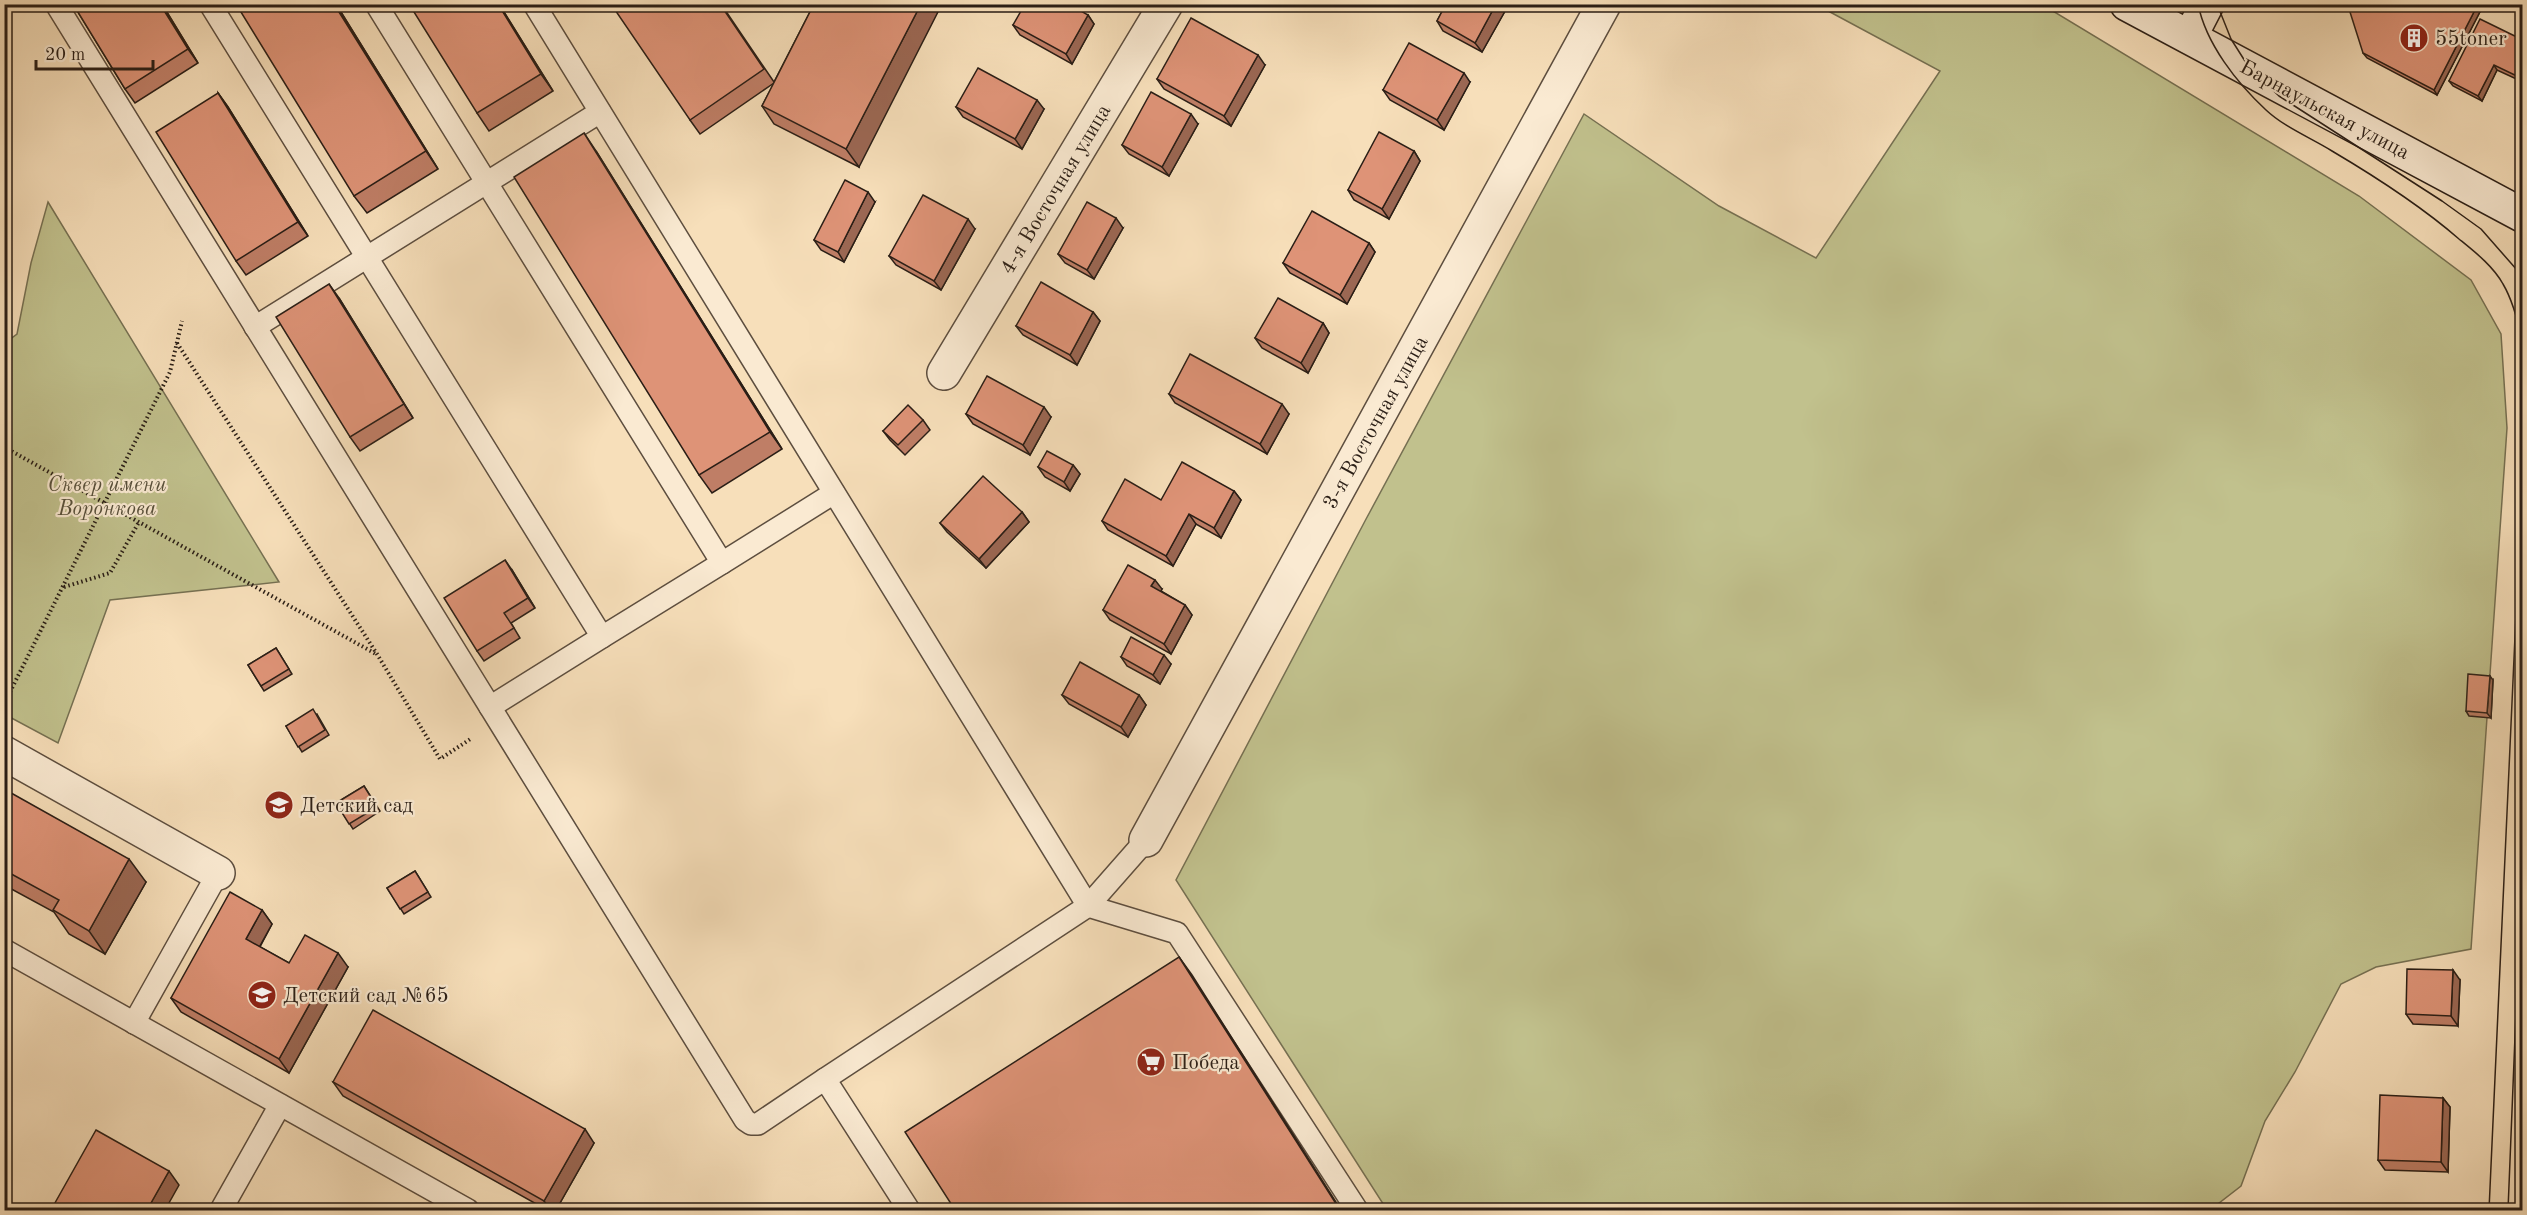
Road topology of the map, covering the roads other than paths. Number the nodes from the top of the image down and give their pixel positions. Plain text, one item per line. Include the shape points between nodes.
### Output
1 (56, 4) edge
2 (210, 4) edge
3 (376, 4) edge
4 (534, 4) edge
5 (1166, 4) edge
6 (1604, 4) edge
7 (2127, 4) edge
8 (2207, 4) edge
9 (2190, 37) junction
10 (600, 112) junction
11 (486, 183) junction
12 (2523, 215) edge
13 (367, 257) junction
14 (255, 327) junction
15 (944, 374) dead end
16 (834, 493) junction
17 (722, 563) junction
18 (602, 637) junction
19 (494, 714) junction
20 (4, 753) edge
21 (1146, 840) joint
22 (218, 873) joint
23 (1088, 906) junction
24 (4, 954) edge
25 (134, 1023) junction
26 (825, 1079) junction
27 (280, 1105) junction
28 (221, 1210) edge
29 (468, 1210) edge
30 (909, 1210) edge
31 (1358, 1210) edge

1 - 14 lane
2 - 13 lane
3 - 11 lane
4 - 10 lane
5 - 15 street, 4-я Восточная улица
6 - 21 street, 3-я Восточная улица
7 - 9 street, Барнаульская улица
8 - 9 street
9 - 12 street, Барнаульская улица
10 - 11 lane
10 - 16 lane
11 - 13 lane
11 - 17 lane
13 - 14 lane
13 - 18 lane
14 - 19 lane
16 - 17 lane
16 - 23 lane
17 - 18 lane
18 - 19 lane
19 - 26 lane via 745,1120 758,1124
20 - 22 street
21 - 23 lane
22 - 25 lane
23 - 26 lane
23 - 31 lane via 1177,933
24 - 25 lane via 6,951
25 - 27 lane
26 - 30 lane
27 - 28 lane
27 - 29 lane

